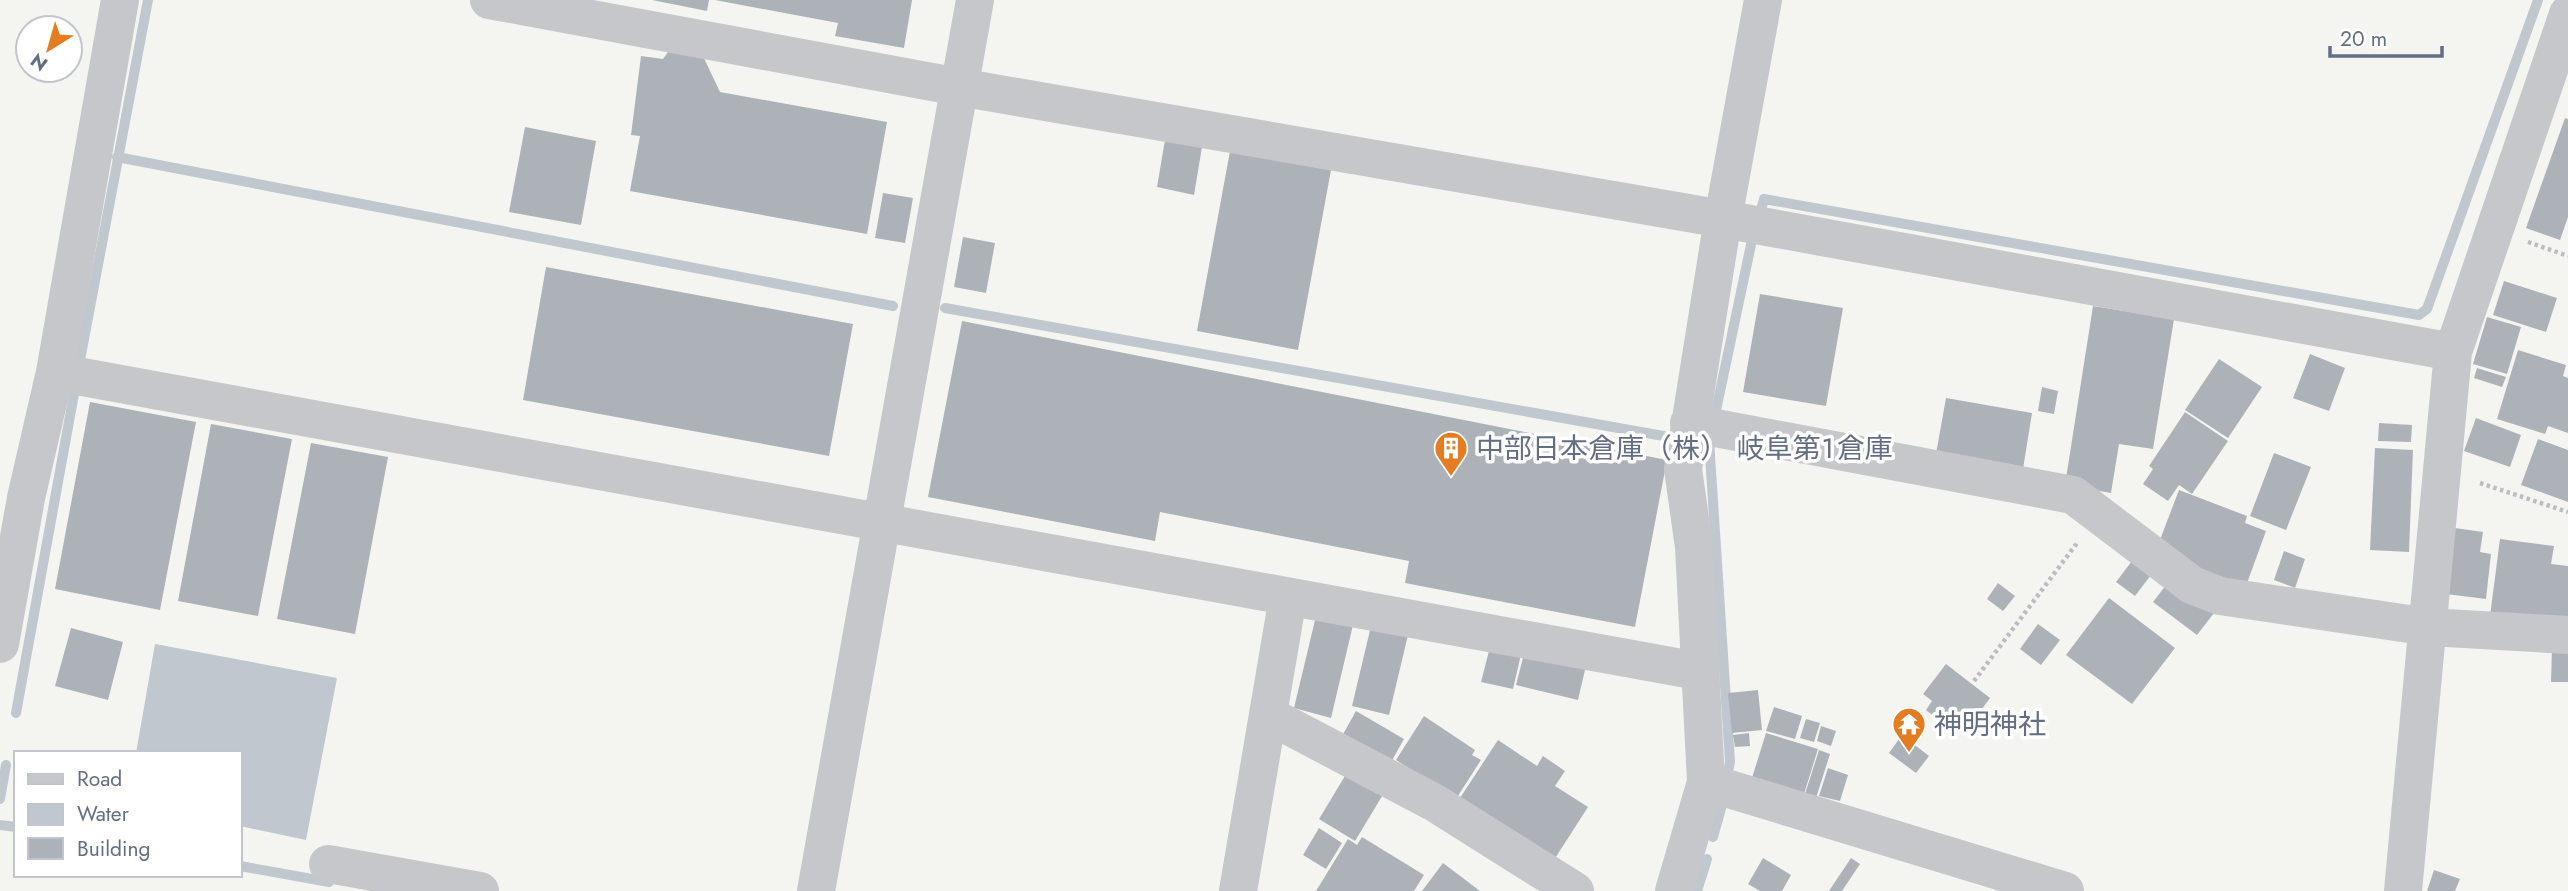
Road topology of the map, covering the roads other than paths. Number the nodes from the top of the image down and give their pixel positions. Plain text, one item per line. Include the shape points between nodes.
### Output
1 (120, 0) edge
2 (489, 0) edge
3 (975, 0) edge
4 (1763, 0) edge
5 (2568, 14) edge
6 (959, 87) junction
7 (1723, 219) junction
8 (2453, 352) junction
9 (55, 372) junction
10 (1689, 423) junction
11 (13, 496) edge
12 (882, 522) junction
13 (1288, 597) junction
14 (2429, 627) junction
15 (2568, 635) edge
16 (0, 644) edge
17 (1698, 671) junction
18 (1268, 715) junction
19 (1706, 782) junction
20 (328, 864) dead end
21 (480, 891) edge
22 (816, 891) edge
23 (1238, 891) edge
24 (1576, 891) edge
25 (1674, 891) edge
26 (2065, 891) edge
27 (2403, 891) edge

1 - 9 street
2 - 6 street
3 - 6 street
4 - 7 street
5 - 8 street
6 - 7 street
6 - 12 street
7 - 8 street
7 - 10 street
8 - 14 street
9 - 11 street
9 - 12 street
10 - 14 street via 2073,495 2192,585 2220,596
10 - 17 street via 1683,469 1694,547
11 - 16 street
12 - 13 street
12 - 22 street
13 - 17 street
13 - 18 street
14 - 15 street
14 - 27 street
17 - 19 street
18 - 23 street
18 - 24 street via 1435,803
19 - 25 street
19 - 26 street
20 - 21 street

